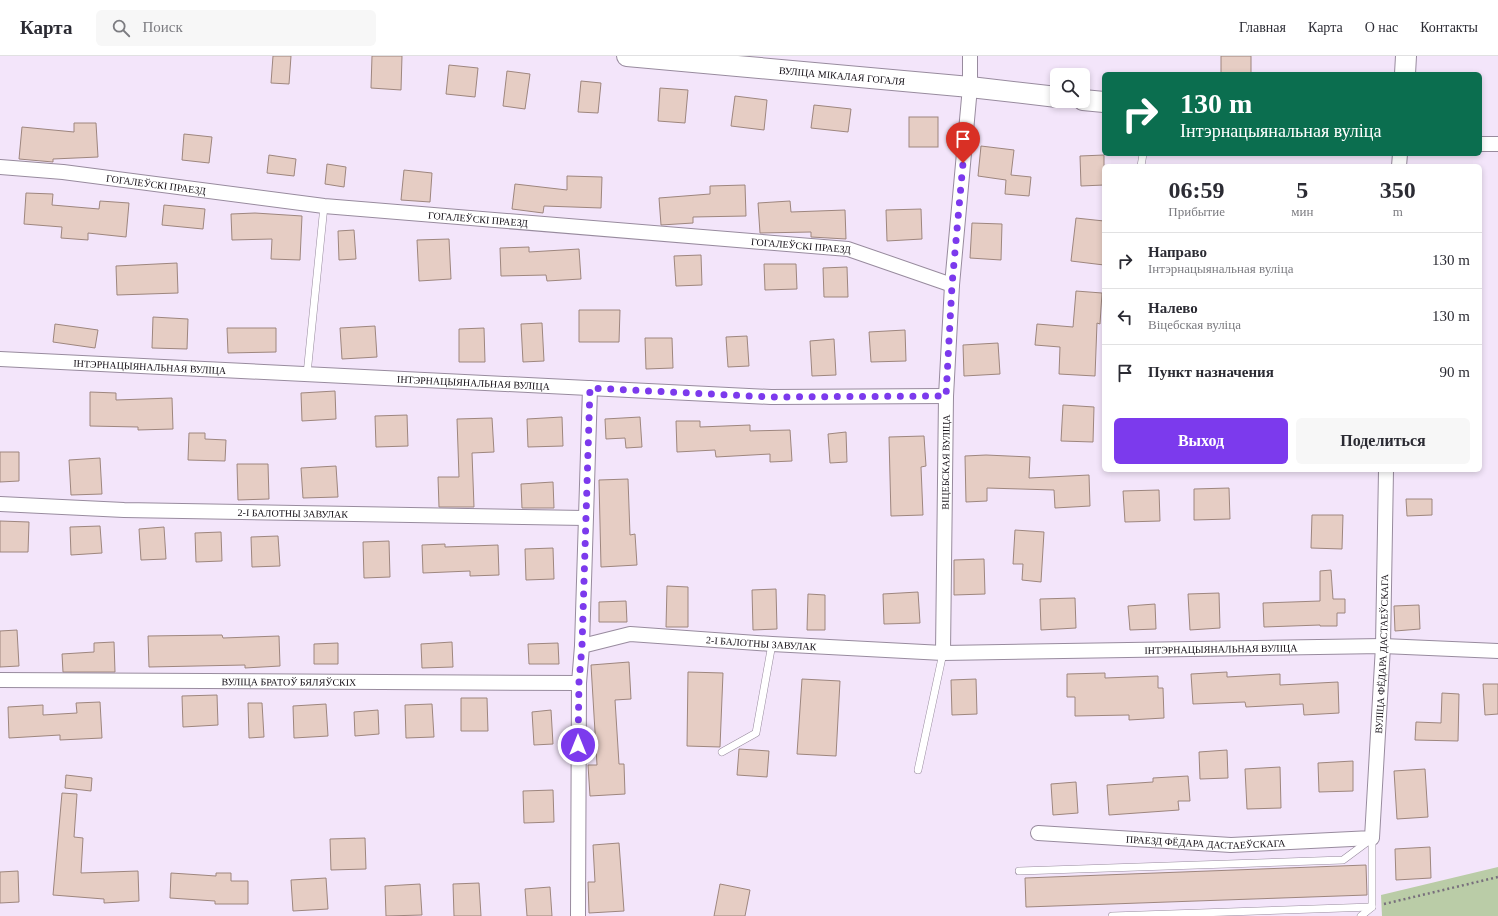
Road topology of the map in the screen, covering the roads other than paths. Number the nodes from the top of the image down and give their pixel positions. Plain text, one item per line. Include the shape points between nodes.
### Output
1 (627, 56) edge
2 (970, 56) edge
3 (1406, 56) edge
4 (1405, 72) edge
5 (970, 87) junction
6 (1050, 95) edge
7 (1090, 101) edge
8 (1102, 102) edge
9 (1482, 144) edge
10 (1498, 144) edge
11 (0, 167) edge
12 (324, 206) junction
13 (952, 285) junction
14 (0, 359) edge
15 (307, 374) junction
16 (590, 388) junction
17 (946, 396) junction
18 (1386, 472) edge
19 (0, 504) edge
20 (586, 518) junction
21 (772, 644) junction
22 (582, 646) junction
23 (1383, 646) junction
24 (1498, 651) edge
25 (943, 653) junction
26 (0, 680) edge
27 (579, 682) junction
28 (722, 752) dead end
29 (918, 770) dead end
30 (1038, 833) dead end
31 (1372, 838) junction
32 (1019, 871) dead end
33 (1372, 907) junction
34 (578, 916) edge
35 (1112, 916) edge
36 (1361, 916) edge

1 - 5 street, ВУЛІЦА МІКАЛАЯ ГОГАЛЯ
2 - 5 street, ВІЦЕБСКАЯ ВУЛІЦА
3 - 4 street
5 - 6 street, ВУЛІЦА МІКАЛАЯ ГОГАЛЯ
5 - 13 street, ВІЦЕБСКАЯ ВУЛІЦА
7 - 8 street
9 - 10 street
11 - 12 street, ГОГАЛЕЎСКІ ПРАЕЗД via 63,172
12 - 13 street, ГОГАЛЕЎСКІ ПРАЕЗД via 848,249
12 - 15 lane
13 - 17 street, ВІЦЕБСКАЯ ВУЛІЦА
14 - 15 street, ІНТЭРНАЦЫЯНАЛЬНАЯ ВУЛІЦА
15 - 16 street, ІНТЭРНАЦЫЯНАЛЬНАЯ ВУЛІЦА
16 - 17 street, ІНТЭРНАЦЫЯНАЛЬНАЯ ВУЛІЦА via 771,397
16 - 20 street
17 - 25 street, ВІЦЕБСКАЯ ВУЛІЦА
18 - 23 street, ВУЛІЦА ФЁДАРА ДАСТАЕЎСКАГА
19 - 20 street, 2-І БАЛОТНЫ ЗАВУЛАК via 124,510
20 - 22 street
21 - 22 street, 2-І БАЛОТНЫ ЗАВУЛАК via 630,634
21 - 25 street, 2-І БАЛОТНЫ ЗАВУЛАК
21 - 28 lane via 756,733
22 - 27 street
23 - 24 street, ІНТЭРНАЦЫЯНАЛЬНАЯ ВУЛІЦА
23 - 25 street, ІНТЭРНАЦЫЯНАЛЬНАЯ ВУЛІЦА
23 - 31 street, ВУЛІЦА ФЁДАРА ДАСТАЕЎСКАГА
25 - 29 lane
26 - 27 street, ВУЛІЦА БРАТОЎ БЯЛЯЎСКІХ
27 - 34 street
30 - 31 street, ПРАЕЗД ФЁДАРА ДАСТАЕЎСКАГА via 1231,845
31 - 32 lane via 1343,860
31 - 33 lane
33 - 35 lane
33 - 36 lane

